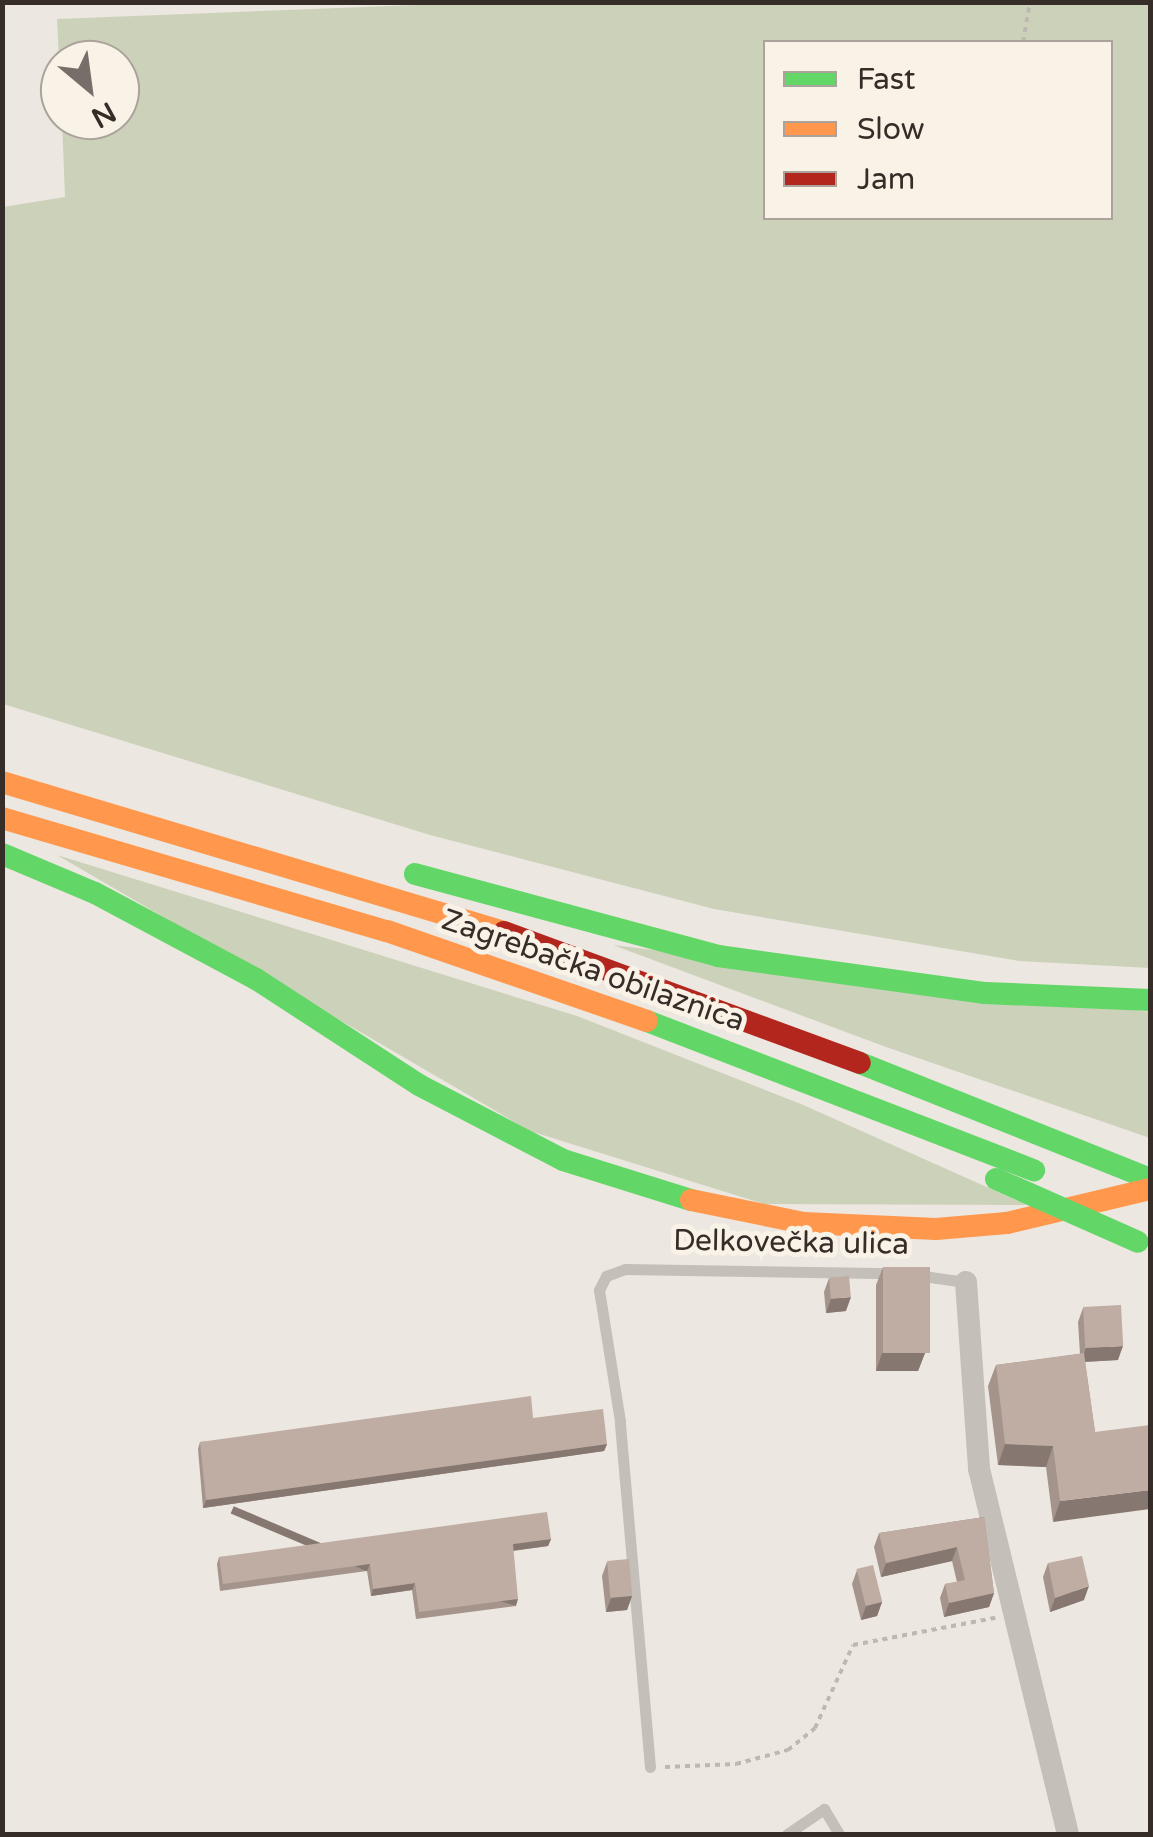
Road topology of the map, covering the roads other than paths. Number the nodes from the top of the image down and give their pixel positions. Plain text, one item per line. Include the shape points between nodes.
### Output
1 (2, 782) edge
2 (126, 789) dead end
3 (67, 799) junction
4 (2, 818) edge
5 (2, 854) edge
6 (382, 865) dead end
7 (1150, 1000) edge
8 (953, 1138) junction
9 (1150, 1179) edge
10 (1150, 1189) edge
11 (1150, 1220) edge
12 (1144, 1245) edge
13 (966, 1282) joint
14 (650, 1768) road end
15 (787, 1834) edge
16 (840, 1834) edge
17 (1068, 1834) edge

1 - 3 highway, Zagrebačka obilaznica
2 - 3 highway
3 - 9 highway, Zagrebačka obilaznica via 486,925
4 - 8 highway, Zagrebačka obilaznica via 387,931 776,1066
5 - 10 highway via 95,893 256,978 419,1085 563,1160 709,1206 804,1224 936,1229 1007,1222
6 - 7 highway via 718,956 985,993
8 - 11 highway, Zagrebačka obilaznica
8 - 12 highway, bridge via 996,1179
13 - 14 lane, Delkovečka ulica via 899,1272 626,1270 606,1276 599,1290 620,1421
13 - 17 street, Delkovečka ulica via 979,1469
15 - 16 lane via 824,1809

